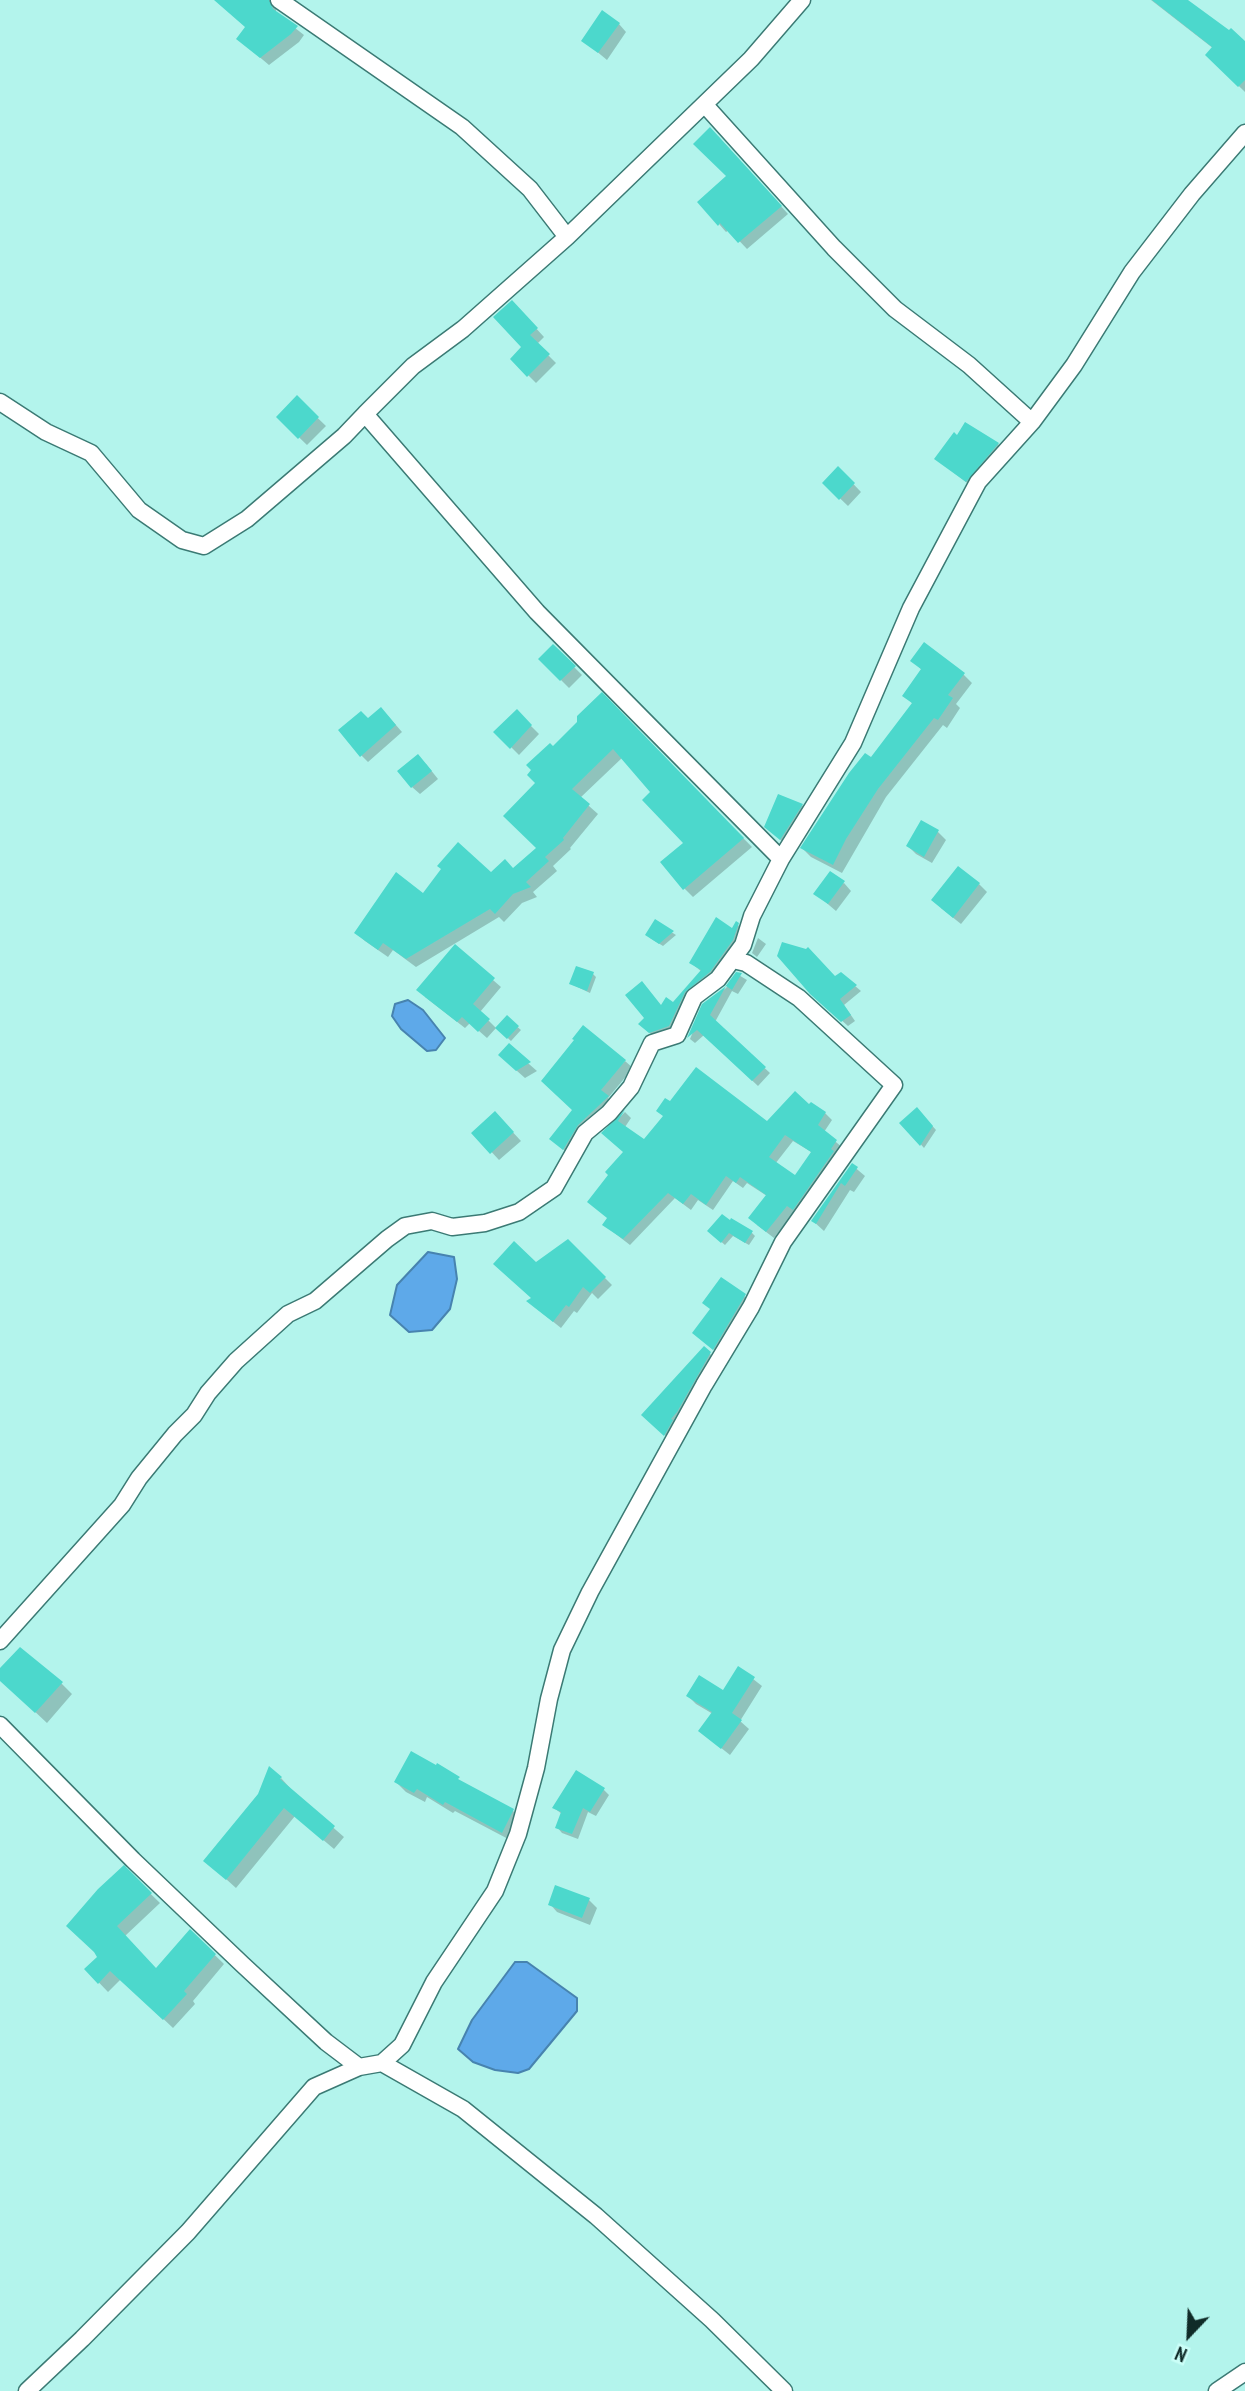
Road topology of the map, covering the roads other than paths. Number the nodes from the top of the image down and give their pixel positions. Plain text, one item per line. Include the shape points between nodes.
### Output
1 (279, 0) edge
2 (802, 0) edge
3 (705, 105) junction
4 (1245, 133) edge
5 (567, 237) junction
6 (0, 402) edge
7 (365, 414) junction
8 (1032, 422) junction
9 (781, 859) junction
10 (733, 960) junction
11 (0, 1641) edge
12 (0, 1725) edge
13 (382, 2063) junction
14 (359, 2067) junction
15 (1245, 2372) edge
16 (27, 2391) edge
17 (784, 2391) edge
18 (1217, 2391) edge

1 - 5 street via 462,127 530,189
2 - 3 street
3 - 5 street
3 - 8 street via 895,309 970,365
4 - 8 street via 1132,272
5 - 7 street via 463,329 413,366
6 - 7 street via 90,453 139,510 182,540 204,546 247,519
7 - 9 street via 537,612
8 - 9 street via 978,482 911,608 853,743
9 - 10 street
10 - 11 street via 694,997 677,1035 652,1043 631,1087 585,1133 554,1188 519,1212 485,1223 452,1227 432,1221 405,1226 315,1301 288,1314 236,1361 122,1505
10 - 13 street via 746,963 799,998 894,1086 783,1242 590,1592 562,1650 518,1834 495,1891 434,1982 401,2045
12 - 14 street via 212,1936
13 - 14 street
13 - 17 street via 463,2109 596,2216 712,2319
14 - 16 street via 314,2087 188,2232
15 - 18 street

